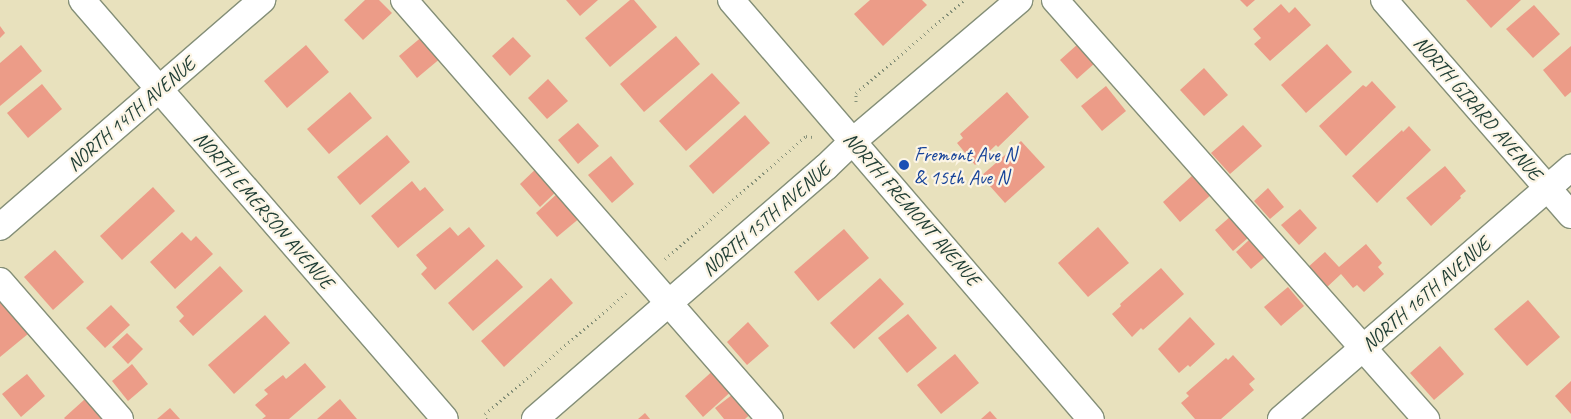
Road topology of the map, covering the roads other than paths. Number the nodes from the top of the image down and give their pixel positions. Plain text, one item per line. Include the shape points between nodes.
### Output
1 (82, 0) edge
2 (262, 0) edge
3 (404, 0) edge
4 (731, 0) edge
5 (1019, 0) edge
6 (1055, 0) edge
7 (1384, 0) edge
8 (159, 89) junction
9 (853, 141) junction
10 (1571, 168) edge
11 (1548, 189) junction
12 (1571, 215) edge
13 (0, 227) edge
14 (0, 281) edge
15 (669, 303) junction
16 (1364, 348) junction
17 (120, 419) edge
18 (445, 419) edge
19 (535, 419) edge
20 (770, 419) edge
21 (1091, 419) edge
22 (1281, 419) edge
23 (1426, 419) edge

1 - 8 street, NORTH EMERSON AVENUE
2 - 8 street, NORTH 14TH AVENUE
3 - 15 street
4 - 9 street, NORTH FREMONT AVENUE
5 - 9 street, NORTH 15TH AVENUE
6 - 16 street
7 - 11 street, NORTH GIRARD AVENUE
8 - 13 street, NORTH 14TH AVENUE
8 - 18 street, NORTH EMERSON AVENUE
9 - 15 street, NORTH 15TH AVENUE
9 - 21 street, NORTH FREMONT AVENUE
10 - 11 street, NORTH 16TH AVENUE
11 - 12 street, NORTH GIRARD AVENUE
11 - 16 street, NORTH 16TH AVENUE
14 - 17 street
15 - 19 street, NORTH 15TH AVENUE
15 - 20 street
16 - 22 street, NORTH 16TH AVENUE
16 - 23 street

